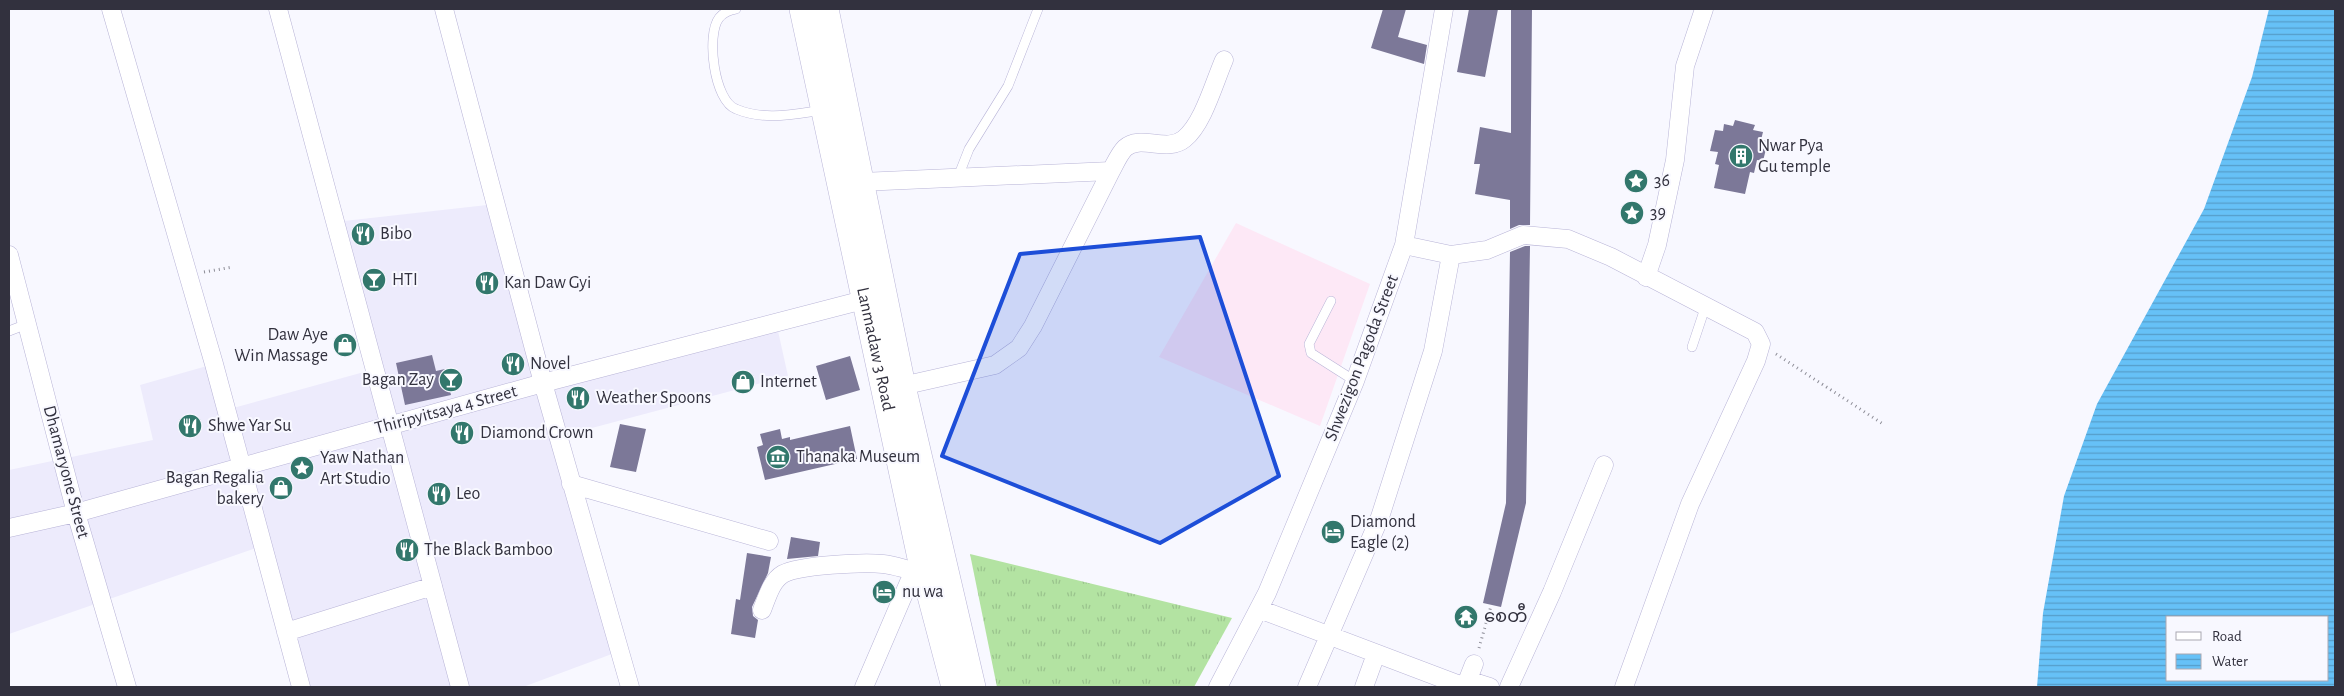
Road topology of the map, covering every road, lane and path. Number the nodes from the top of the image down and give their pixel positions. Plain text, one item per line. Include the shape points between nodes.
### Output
1 (112, 9) edge
2 (278, 9) edge
3 (444, 9) edge
4 (736, 9) edge
5 (802, 9) edge
6 (826, 9) edge
7 (1038, 9) edge
8 (1444, 9) edge
9 (1704, 9) edge
10 (1224, 60) dead end
11 (823, 110) junction
12 (1111, 171) junction
13 (958, 177) junction
14 (861, 182) junction
15 (1404, 245) junction
16 (9, 255) edge
17 (1451, 255) junction
18 (232, 267) dead end
19 (188, 275) junction
20 (1646, 277) junction
21 (874, 297) junction
22 (1331, 302) dead end
23 (1705, 308) junction
24 (27, 324) junction
25 (9, 331) edge
26 (1760, 344) junction
27 (1692, 347) dead end
28 (1355, 381) junction
29 (543, 383) junction
30 (893, 388) junction
31 (1883, 424) dead end
32 (390, 425) junction
33 (1604, 465) dead end
34 (241, 468) junction
35 (571, 484) junction
36 (76, 514) junction
37 (9, 528) edge
38 (769, 541) dead end
39 (917, 565) junction
40 (433, 586) junction
41 (1491, 606) dead end
42 (762, 610) dead end
43 (1259, 610) junction
44 (286, 632) junction
45 (1330, 636) junction
46 (1376, 654) junction
47 (1468, 679) edge
48 (127, 687) edge
49 (301, 687) edge
50 (460, 687) edge
51 (630, 687) edge
52 (864, 687) edge
53 (954, 687) edge
54 (973, 687) edge
55 (1218, 687) edge
56 (1307, 687) edge
57 (1364, 687) edge
58 (1490, 687) edge
59 (1509, 687) edge
60 (1624, 687) edge

1 - 19 street
2 - 32 street
3 - 29 street
4 - 11 lane via 726,11 718,19 711,41 717,77 726,100 734,109 771,117
5 - 11 main road, Lanmadaw 3 Road
6 - 14 main road, Lanmadaw 3 Road
7 - 13 lane via 1008,86 969,149
8 - 15 street, Shwezigon Pagoda Street
9 - 20 street via 1685,66 1674,160 1657,245
10 - 12 street via 1191,133 1182,141 1166,145 1135,143 1125,148
11 - 21 main road, Lanmadaw 3 Road
12 - 13 street
12 - 30 street via 1034,326 1019,348 995,366
13 - 14 street
14 - 21 main road, Lanmadaw 3 Road
15 - 17 street
15 - 28 street, Shwezigon Pagoda Street
16 - 24 street, Dhamaryone Street
17 - 20 street via 1487,250 1523,235 1568,239 1611,257
17 - 45 street via 1434,351 1380,517
18 - 19 path
19 - 34 street
20 - 23 street
21 - 29 street, Thiripyitsaya 4 Street
21 - 30 main road, Lanmadaw 3 Road
22 - 28 lane via 1309,344 1311,354
23 - 26 street via 1755,332
23 - 27 lane
24 - 25 lane
24 - 36 street, Dhamaryone Street
26 - 31 path
26 - 60 street via 1743,391 1690,504
28 - 43 street, Shwezigon Pagoda Street
29 - 32 street, Thiripyitsaya 4 Street
29 - 35 street
30 - 39 main road, Lanmadaw 3 Road
30 - 54 main road, Lanmadaw 3 Road
32 - 34 street, Thiripyitsaya 4 Street
32 - 40 street
33 - 59 street
34 - 36 street, Thiripyitsaya 4 Street
34 - 44 street
35 - 38 street
35 - 51 street
36 - 37 street, Thiripyitsaya 4 Street
36 - 48 street, Dhamaryone Street
39 - 42 street via 814,567 784,573 772,586
39 - 52 street
39 - 53 main road, Lanmadaw 3 Road
40 - 44 street
40 - 50 street
41 - 47 path
43 - 45 street
43 - 55 street, Shwezigon Pagoda Street
44 - 49 street
45 - 46 street
45 - 56 street
46 - 47 street
46 - 57 street
47 - 58 street

